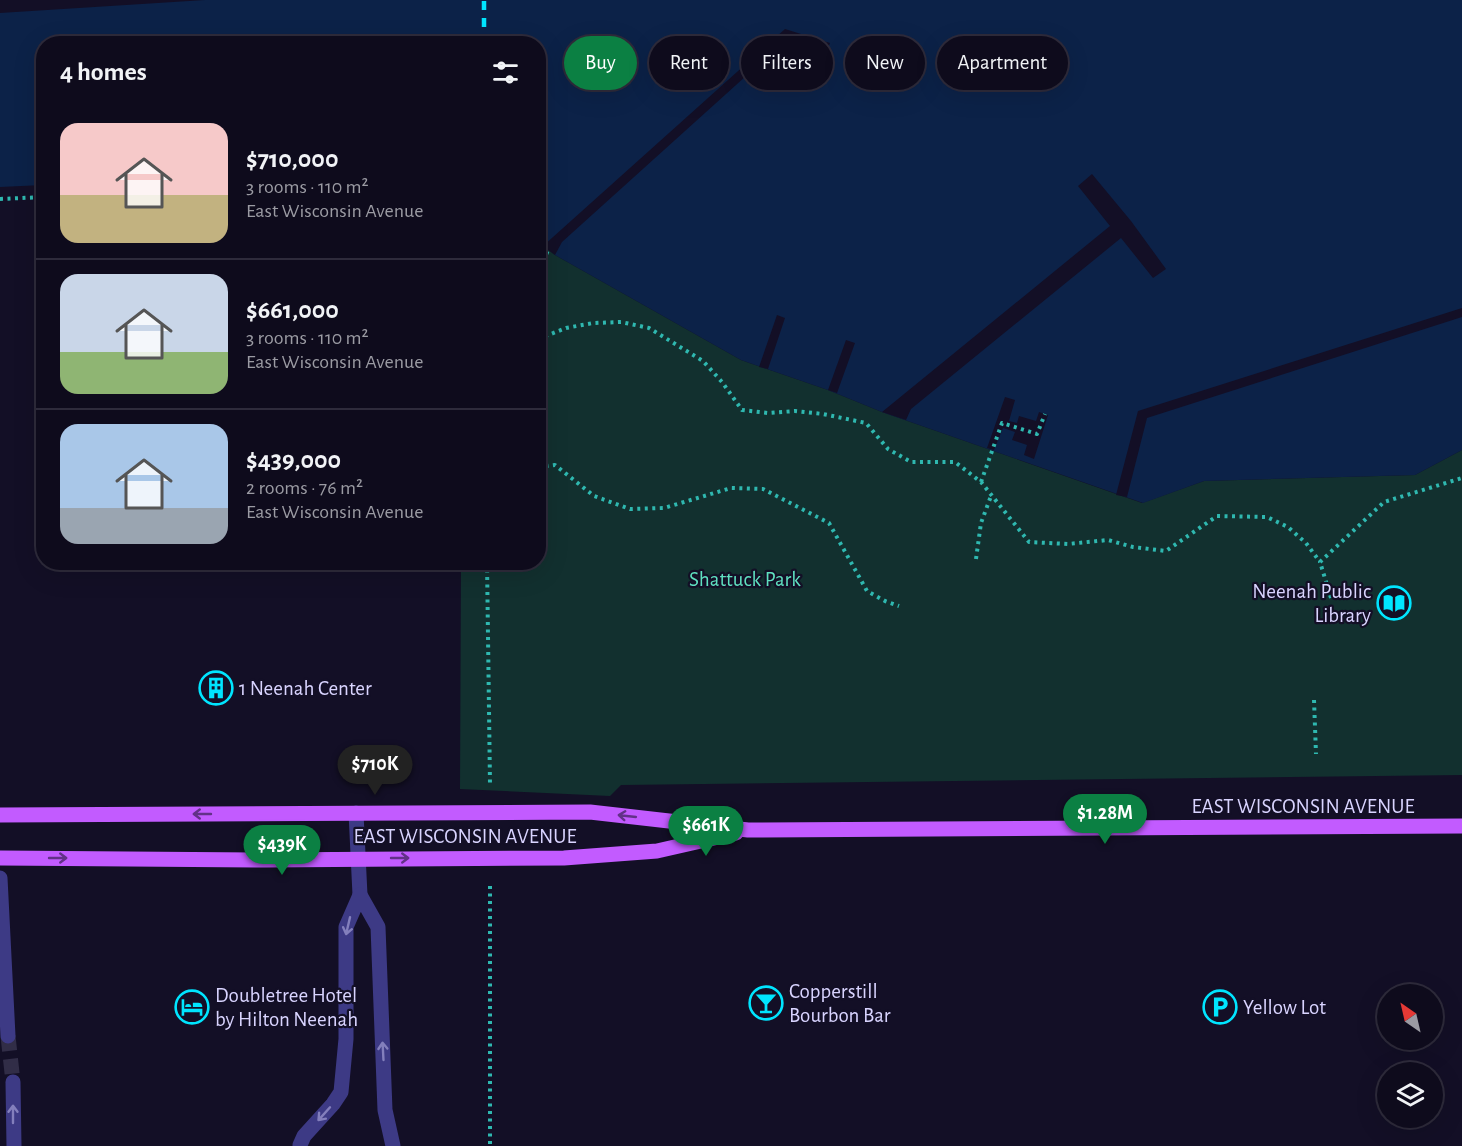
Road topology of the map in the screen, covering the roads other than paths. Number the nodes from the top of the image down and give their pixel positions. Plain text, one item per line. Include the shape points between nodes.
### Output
1 (356, 813) junction
2 (0, 815) edge
3 (1462, 826) edge
4 (748, 830) junction
5 (0, 858) edge
6 (358, 858) junction
7 (0, 878) edge
8 (360, 895) junction
9 (8, 1036) tunnel mouth
10 (13, 1082) tunnel mouth
11 (300, 1145) edge
12 (14, 1146) edge
13 (393, 1146) edge

1 -> 2 main road, EAST WISCONSIN AVENUE
4 -> 1 main road, EAST WISCONSIN AVENUE via 590,812
1 - 6 lane
3 - 4 main road, EAST WISCONSIN AVENUE
6 -> 4 main road, EAST WISCONSIN AVENUE via 564,858 657,851
5 -> 6 main road, EAST WISCONSIN AVENUE
6 - 8 lane
7 - 9 lane
8 -> 11 lane via 346,927 346,1039 341,1092
13 -> 8 lane via 385,1110 378,927
12 -> 10 lane

